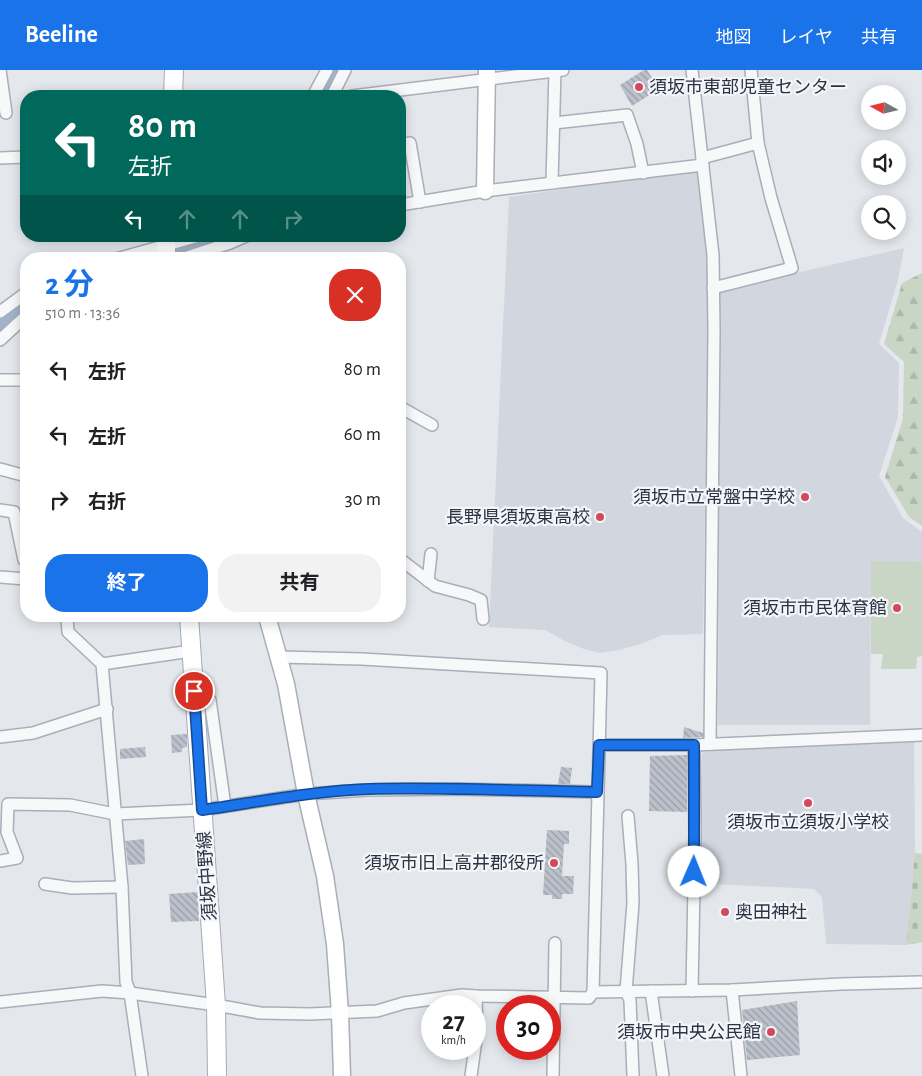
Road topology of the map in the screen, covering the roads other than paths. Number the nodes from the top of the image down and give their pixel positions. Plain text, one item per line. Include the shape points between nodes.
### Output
1 (0, 70) edge
2 (174, 70) edge
3 (327, 70) edge
4 (345, 70) edge
5 (558, 70) edge
6 (692, 70) edge
7 (751, 70) edge
8 (487, 75) edge
9 (173, 90) edge
10 (316, 90) edge
11 (335, 90) edge
12 (394, 90) edge
13 (6, 113) dead end
14 (554, 124) junction
15 (758, 143) junction
16 (406, 144) edge
17 (20, 157) edge
18 (0, 158) edge
19 (702, 162) junction
20 (643, 173) junction
21 (552, 183) junction
22 (485, 191) junction
23 (420, 202) junction
24 (406, 204) edge
25 (181, 242) edge
26 (232, 242) edge
27 (166, 247) edge
28 (145, 252) edge
29 (202, 252) edge
30 (713, 288) junction
31 (20, 297) edge
32 (0, 312) edge
33 (20, 322) edge
34 (0, 340) edge
35 (0, 380) edge
36 (20, 380) edge
37 (406, 410) edge
38 (432, 425) dead end
39 (0, 469) edge
40 (20, 474) edge
41 (0, 510) edge
42 (20, 541) edge
43 (431, 554) dead end
44 (406, 564) edge
45 (0, 577) edge
46 (20, 579) edge
47 (428, 581) junction
48 (483, 619) dead end
49 (67, 622) edge
50 (189, 622) edge
51 (269, 622) edge
52 (191, 651) junction
53 (279, 657) junction
54 (102, 664) junction
55 (210, 700) dead end
56 (107, 709) junction
57 (922, 735) edge
58 (0, 736) edge
59 (710, 744) junction
60 (599, 745) junction
61 (694, 745) junction
62 (597, 792) junction
63 (306, 794) junction
64 (225, 806) junction
65 (202, 810) junction
66 (115, 814) junction
67 (628, 816) dead end
68 (0, 861) edge
69 (45, 884) dead end
70 (122, 887) junction
71 (555, 943) dead end
72 (920, 982) dead end
73 (732, 990) junction
74 (626, 991) junction
75 (651, 991) junction
76 (692, 991) junction
77 (593, 992) junction
78 (130, 993) junction
79 (555, 995) edge
80 (561, 998) edge
81 (421, 1001) edge
82 (0, 1002) edge
83 (216, 1006) junction
84 (340, 1013) junction
85 (474, 1060) edge
86 (553, 1060) edge
87 (142, 1076) edge
88 (217, 1076) edge
89 (342, 1076) edge
90 (472, 1076) edge
91 (553, 1076) edge
92 (634, 1076) edge
93 (663, 1076) edge
94 (741, 1076) edge

1 - 13 street
2 - 9 main road
3 - 10 street
4 - 11 street
5 - 8 street
5 - 14 street
6 - 19 street
7 - 15 street
8 - 12 street
8 - 22 street
14 - 20 street via 627,115
14 - 21 street
15 - 19 street
15 - 30 street via 792,268
16 - 23 street via 410,143
17 - 18 street
19 - 20 street
19 - 30 street
20 - 21 street
21 - 22 street
22 - 23 street
23 - 24 street
25 - 27 street
26 - 29 street
27 - 28 street
30 - 59 street
31 - 32 street
33 - 34 street
35 - 36 street
37 - 38 street
39 - 40 street
41 - 42 street via 14,512
43 - 47 street
44 - 47 street
45 - 46 street
47 - 48 street via 481,600
49 - 54 street via 68,632
50 - 52 main road, 須坂中野線
51 - 53 street
52 - 54 street
52 - 65 main road, 須坂中野線
53 - 60 street via 601,673
53 - 63 street
54 - 56 street
55 - 64 street
56 - 58 street via 33,733
56 - 66 street
57 - 59 street
59 - 61 street
60 - 61 street
60 - 62 street
61 - 76 street
62 - 63 street via 456,789
62 - 77 street
63 - 64 street
63 - 84 street via 325,876 335,944
64 - 65 street
65 - 66 street
65 - 83 main road, 須坂中野線
66 - 68 street via 70,805 8,804 7,832 17,858
66 - 70 street
67 - 74 street via 632,903
69 - 70 street via 72,888
70 - 78 street via 126,982
71 - 79 street
72 - 73 street
73 - 76 street
73 - 94 street
74 - 75 street
74 - 77 street
74 - 92 street via 630,1000
75 - 76 street
75 - 93 street
77 - 80 street via 589,998
78 - 82 street via 102,991
78 - 83 street
78 - 87 street
81 - 84 street via 377,1011
83 - 84 street via 260,1014
83 - 88 main road, 須坂中野線
84 - 89 street
85 - 90 street
86 - 91 street

